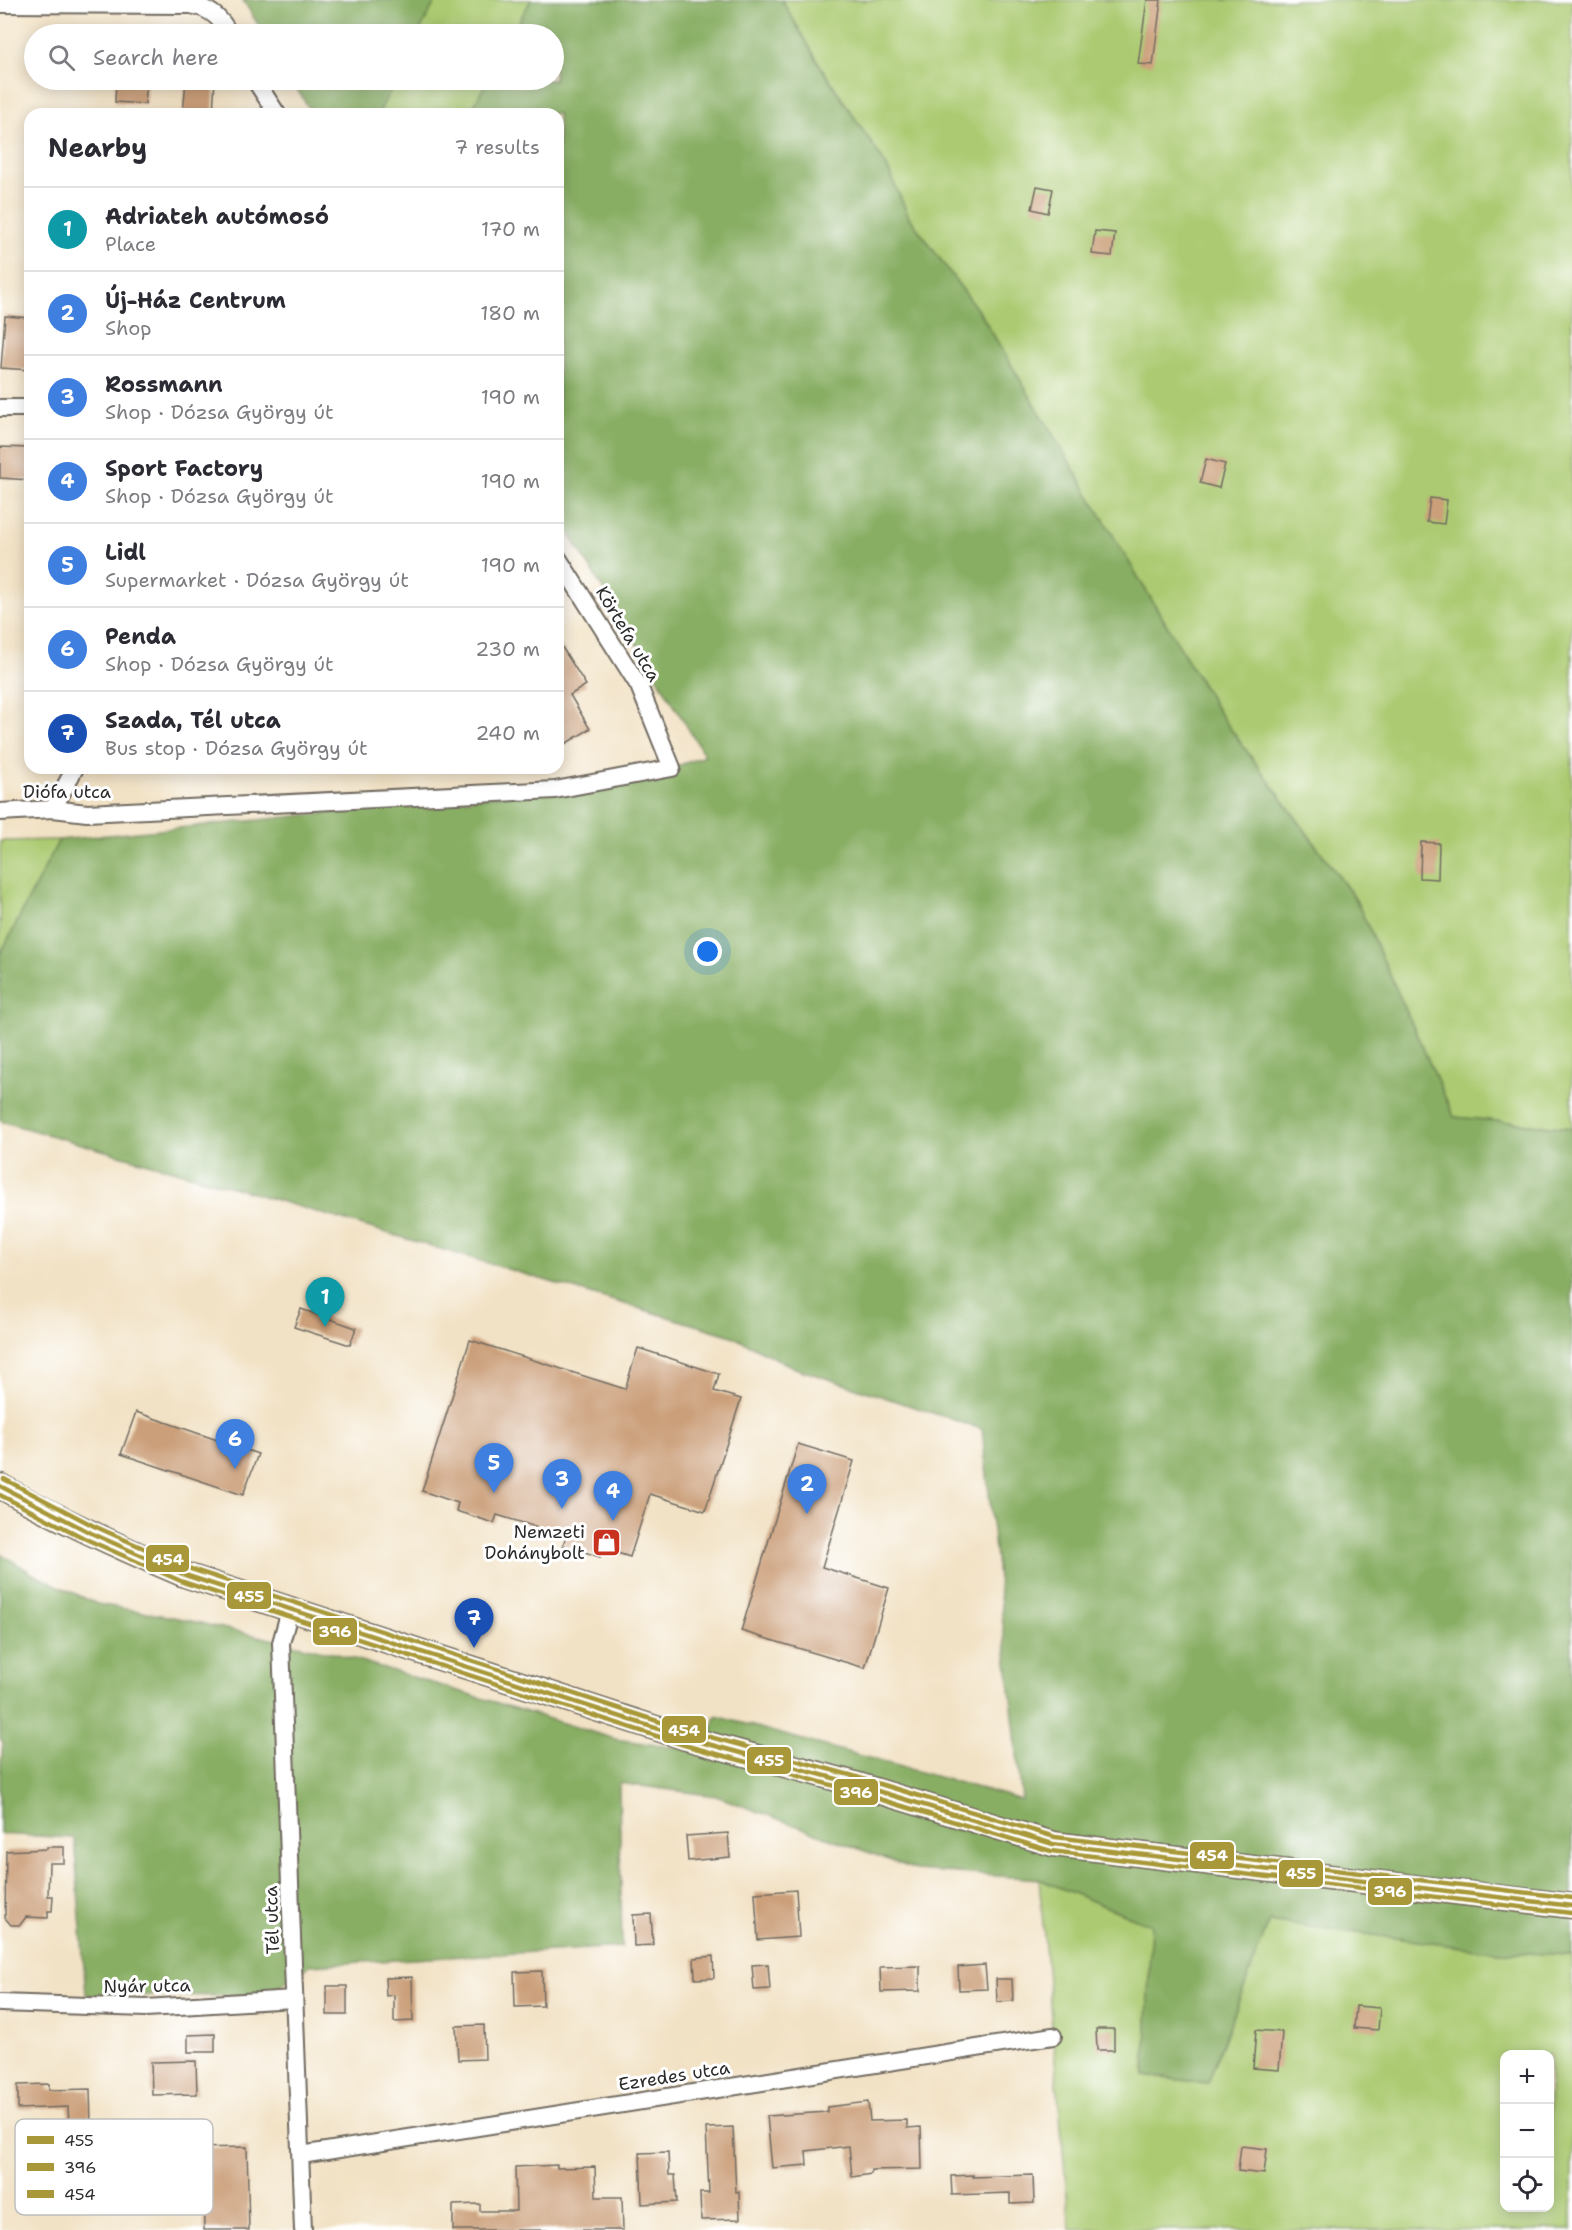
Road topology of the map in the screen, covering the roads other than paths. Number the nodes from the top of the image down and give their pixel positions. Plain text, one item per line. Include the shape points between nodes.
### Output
1 (0, 3) edge
2 (223, 24) edge
3 (262, 90) edge
4 (274, 108) edge
5 (0, 408) edge
6 (24, 408) edge
7 (564, 567) edge
8 (672, 768) joint
9 (72, 774) edge
10 (53, 809) junction
11 (0, 812) edge
12 (0, 1486) edge
13 (290, 1610) junction
14 (1572, 1906) edge
15 (294, 1999) junction
16 (0, 2003) edge
17 (1053, 2036) dead end
18 (301, 2155) junction
19 (303, 2230) edge

1 - 2 street via 177,4 201,7
3 - 4 street
5 - 6 street
7 - 8 street, Körtefa utca via 639,686
8 - 10 street, Diófa utca via 555,790 87,813
9 - 10 street
10 - 11 street, Diófa utca
12 - 13 main road via 110,1544 185,1575
13 - 14 main road via 686,1738 1053,1844
13 - 15 street, Tél utca via 281,1643
15 - 16 street, Nyár utca via 146,2008
15 - 18 street, Tél utca
17 - 18 street, Ezredes utca
18 - 19 street, Tél utca

